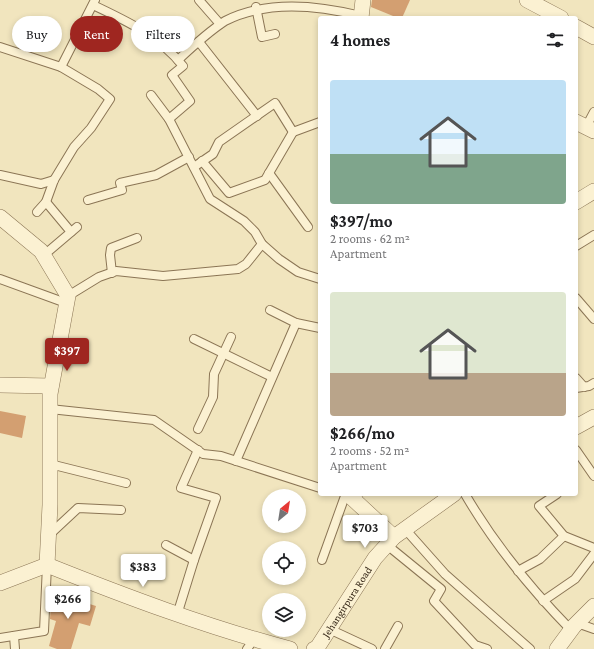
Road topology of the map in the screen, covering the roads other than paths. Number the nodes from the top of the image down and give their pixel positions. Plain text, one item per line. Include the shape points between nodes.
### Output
1 (199, 0) edge
2 (363, 0) edge
3 (527, 0) edge
4 (94, 2) edge
5 (256, 7) junction
6 (358, 16) edge
7 (362, 16) edge
8 (556, 16) edge
9 (220, 24) junction
10 (578, 28) edge
11 (275, 34) dead end
12 (594, 36) edge
13 (199, 42) junction
14 (0, 47) edge
15 (178, 60) junction
16 (61, 67) junction
17 (151, 95) dead end
18 (594, 112) edge
19 (257, 116) junction
20 (169, 119) junction
21 (318, 123) edge
22 (585, 126) edge
23 (293, 132) junction
24 (189, 157) junction
25 (202, 161) junction
26 (194, 167) junction
27 (269, 173) junction
28 (0, 175) edge
29 (54, 180) junction
30 (594, 191) edge
31 (88, 200) dead end
32 (578, 201) edge
33 (46, 202) junction
34 (37, 212) dead end
35 (0, 216) edge
36 (308, 227) dead end
37 (594, 235) edge
38 (137, 238) dead end
39 (262, 244) junction
40 (578, 245) edge
41 (44, 255) junction
42 (112, 273) junction
43 (318, 278) edge
44 (0, 279) edge
45 (67, 299) junction
46 (578, 300) edge
47 (270, 310) dead end
48 (594, 319) edge
49 (296, 323) junction
50 (318, 328) edge
51 (231, 337) dead end
52 (194, 339) dead end
53 (224, 354) junction
54 (272, 377) junction
55 (594, 383) edge
56 (0, 385) edge
57 (51, 386) junction
58 (580, 387) edge
59 (50, 409) junction
60 (594, 417) edge
61 (578, 426) edge
62 (198, 429) dead end
63 (198, 450) junction
64 (578, 453) edge
65 (236, 460) junction
66 (50, 464) junction
67 (594, 476) edge
68 (126, 483) dead end
69 (318, 487) edge
70 (348, 496) edge
71 (451, 496) edge
72 (466, 496) edge
73 (554, 496) edge
74 (121, 510) dead end
75 (49, 536) junction
76 (564, 536) junction
77 (395, 537) junction
78 (166, 545) dead end
79 (594, 548) edge
80 (594, 554) edge
81 (194, 560) junction
82 (322, 560) dead end
83 (47, 565) junction
84 (518, 571) junction
85 (0, 583) edge
86 (543, 601) junction
87 (594, 606) edge
88 (177, 615) junction
89 (398, 626) dead end
90 (574, 626) junction
91 (329, 629) junction
92 (594, 629) edge
93 (14, 636) junction
94 (0, 638) edge
95 (256, 645) edge
96 (16, 649) edge
97 (290, 649) edge
98 (314, 649) edge
99 (372, 649) edge
100 (385, 649) edge
101 (486, 649) edge
102 (530, 649) edge
103 (557, 649) edge

1 - 9 lane
2 - 7 street
3 - 8 street
4 - 15 lane via 165,45
4 - 16 lane
5 - 6 lane via 279,3 294,4 323,7
5 - 9 lane
5 - 11 lane via 262,37
9 - 13 lane
10 - 12 street
13 - 15 lane
13 - 19 lane
14 - 16 lane
15 - 20 lane via 183,66 172,75 190,102
16 - 29 lane via 110,99 91,128 74,147
17 - 20 lane
18 - 22 lane
19 - 23 lane via 274,103
19 - 25 lane via 218,142 214,154
20 - 24 lane
21 - 23 lane
23 - 27 lane
24 - 26 lane
24 - 31 lane via 156,175 120,183 122,190
25 - 26 lane
25 - 27 lane via 229,193 265,180
26 - 39 lane via 210,199 244,221
27 - 36 lane
28 - 29 lane via 41,184
29 - 33 lane
30 - 32 street
33 - 34 lane
33 - 41 lane via 74,230
35 - 41 street
37 - 40 lane
38 - 42 lane via 111,248
39 - 42 lane via 246,264 238,269 163,276 140,272
39 - 43 lane via 298,272
41 - 45 street
42 - 45 lane via 99,277
44 - 45 lane
45 - 57 street
46 - 48 lane
47 - 49 lane
49 - 50 lane
49 - 54 lane
51 - 53 lane
52 - 53 lane
53 - 54 lane
53 - 62 lane via 214,374 213,397
54 - 65 lane
55 - 58 lane
56 - 57 street
57 - 59 street
59 - 63 lane via 154,420
59 - 66 street
60 - 61 street
63 - 65 lane via 203,454
63 - 81 lane via 180,488 216,498
64 - 67 lane
65 - 69 lane
66 - 68 lane
66 - 75 street
70 - 77 street
70 - 82 lane
71 - 77 street, Jehangirpura Road
72 - 84 lane via 483,526
73 - 76 lane via 539,506
74 - 75 lane via 78,508
75 - 83 street
76 - 79 lane
76 - 84 lane via 540,559
77 - 91 street, Jehangirpura Road via 374,558
77 - 101 lane via 441,590 434,601 475,645
77 - 102 lane via 446,574
78 - 81 lane
80 - 86 lane via 575,579
81 - 88 lane
83 - 85 street
83 - 88 street
83 - 93 lane via 44,631
84 - 86 lane
86 - 90 lane
87 - 90 street
88 - 95 street
89 - 100 lane
90 - 92 lane
90 - 103 street
91 - 98 street, Jehangirpura Road
91 - 99 lane
93 - 94 lane
93 - 96 lane
95 - 97 street

